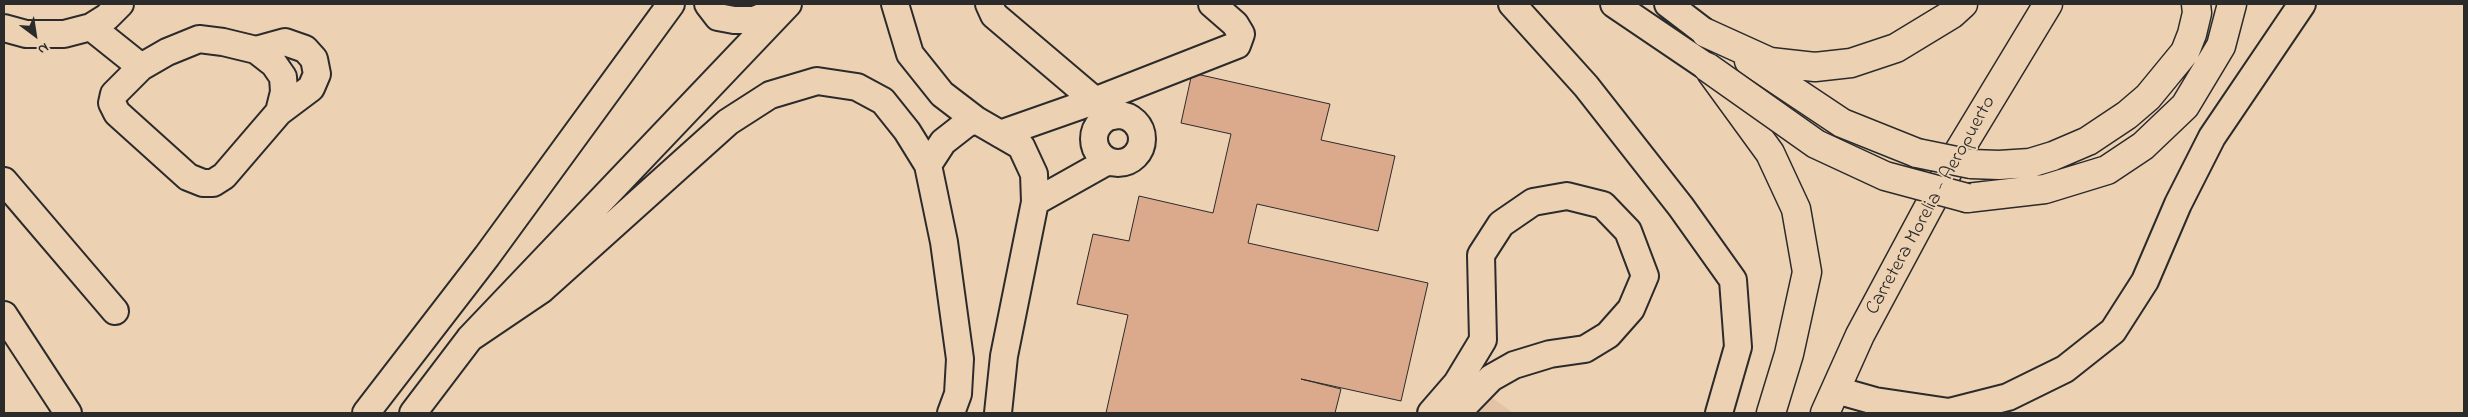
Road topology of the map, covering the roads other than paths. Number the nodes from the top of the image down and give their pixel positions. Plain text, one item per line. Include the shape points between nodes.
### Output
1 (120, 4) edge
2 (671, 4) edge
3 (708, 4) edge
4 (895, 4) edge
5 (989, 4) edge
6 (1212, 4) edge
7 (1512, 4) edge
8 (1614, 4) edge
9 (1668, 4) edge
10 (1963, 4) edge
11 (2048, 4) edge
12 (2196, 4) edge
13 (2232, 4) edge
14 (2302, 4) edge
15 (786, 6) edge
16 (91, 27) junction
17 (4, 28) edge
18 (1706, 33) junction
19 (256, 50) junction
20 (141, 67) junction
21 (1707, 67) junction
22 (1131, 86) junction
23 (279, 112) junction
24 (1112, 112) junction
25 (976, 120) junction
26 (1000, 134) junction
27 (1108, 161) junction
28 (928, 165) junction
29 (4, 181) edge
30 (1035, 202) junction
31 (115, 311) dead end
32 (4, 315) edge
33 (470, 338) junction
34 (1830, 402) edge
35 (68, 413) edge
36 (366, 413) edge
37 (413, 413) edge
38 (950, 413) edge
39 (998, 413) edge
40 (1431, 413) edge
41 (1457, 413) edge
42 (1719, 413) edge
43 (1771, 413) edge

1 - 16 street
2 - 36 street via 488,256
3 - 15 street via 718,17 734,20 754,20
4 - 25 street via 910,54 942,94
5 - 24 street via 994,15
6 - 22 street via 1235,24 1241,34 1237,45
7 - 42 street via 1586,86 1681,207 1733,280 1738,347
8 - 21 street
9 - 18 street
10 - 18 highway via 1896,48 1851,63 1816,66 1770,62
11 - 34 highway, Carretera Morelia - Aeropuerto via 1956,156 1860,336
12 - 18 highway, bridge via 2197,13 2185,52 2148,97 2127,115 2088,141 2053,156 2030,163 1999,166 1917,154 1842,123
13 - 21 highway, bridge via 2221,46 2185,106 2143,146 2107,170 2045,189 1967,198 1885,176 1816,144
14 - 34 street via 2212,137 2178,204 2145,281 2113,331 2057,373 2008,398 1949,412 1875,401
15 - 33 street
16 - 17 street via 64,34 26,34
16 - 20 street
19 - 20 street via 199,39 166,52
19 - 23 street via 274,64 283,77 284,92
19 - 23 street via 285,42 305,50 314,59 317,74 311,88
20 - 23 street via 114,94 112,103 117,114 188,177 203,183 213,183 224,176
21 - 43 highway via 1770,153 1796,209 1807,272 1789,354
22 - 24 street
22 - 24 street
24 - 26 street
24 - 27 street via 1099,125 1094,141 1101,156
24 - 27 street via 1140,130 1141,146 1132,159 1115,163
25 - 26 street
25 - 28 street via 943,142
26 - 30 street via 1021,146 1034,174
27 - 30 street
28 - 33 street via 883,101 856,87 817,82 770,95 728,122 541,290
28 - 38 street via 944,242 960,359 958,394
29 - 31 street
30 - 39 street via 1004,356
32 - 35 street
33 - 37 street
40 - 41 street via 1457,382 1483,340 1481,256 1501,224 1533,202 1567,196 1603,205 1628,231 1645,276 1631,309 1608,335 1585,348 1514,365 1491,378

